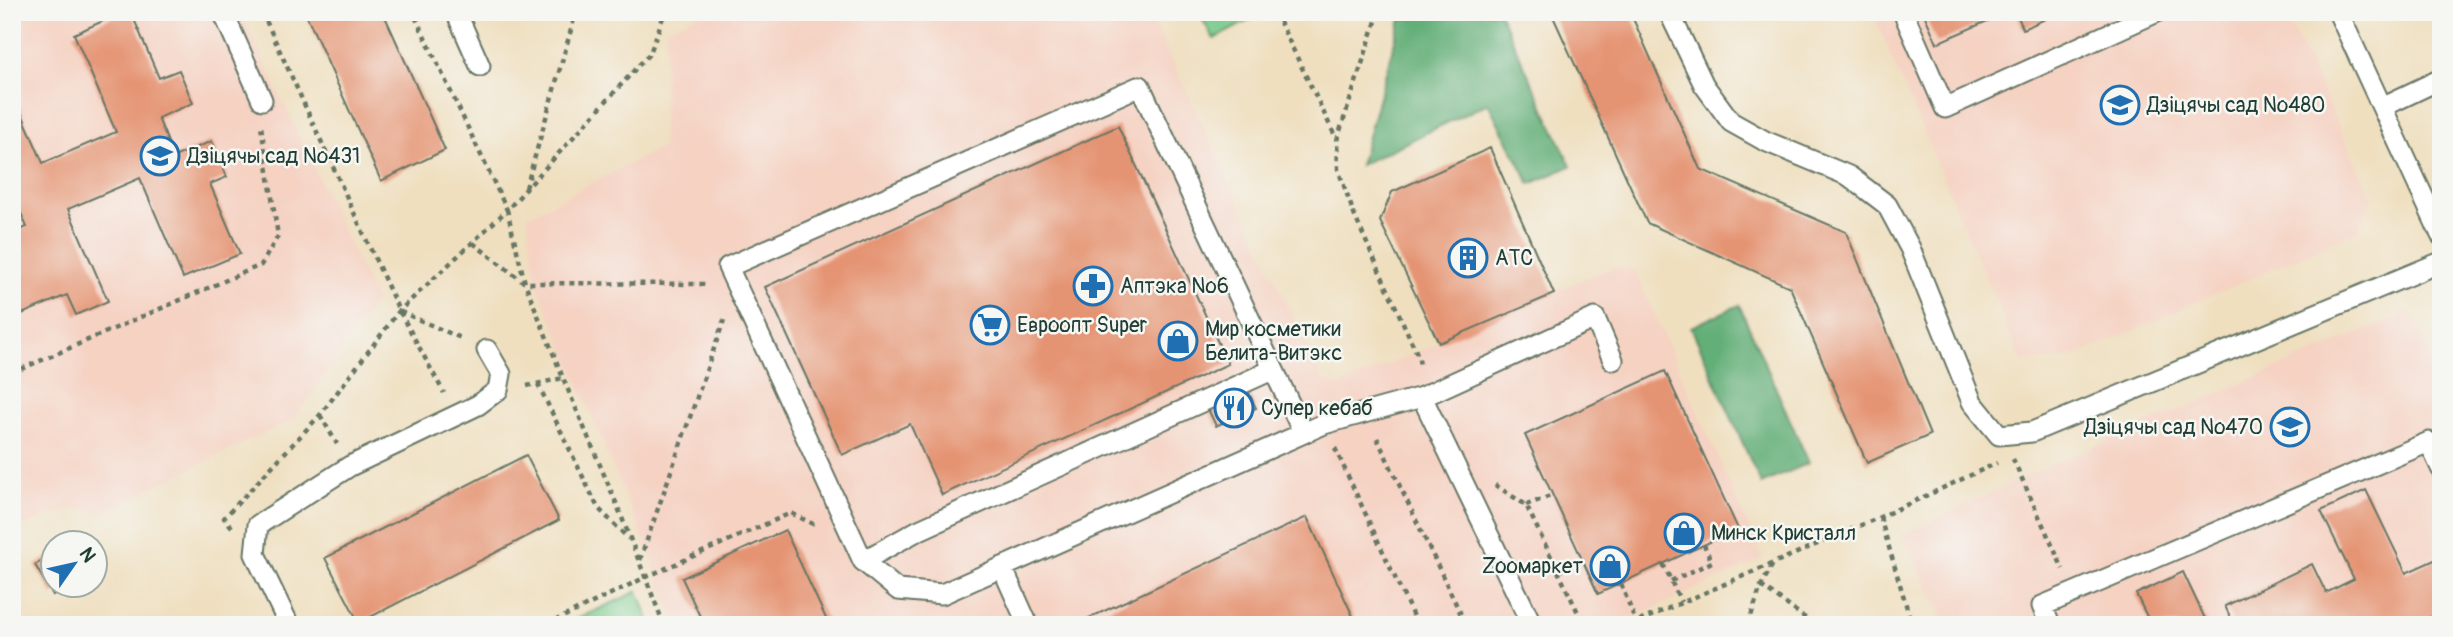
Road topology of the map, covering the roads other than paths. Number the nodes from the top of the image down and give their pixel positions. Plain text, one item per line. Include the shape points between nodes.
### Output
1 (223, 12) edge
2 (456, 12) edge
3 (1669, 12) edge
4 (1903, 12) edge
5 (2157, 12) edge
6 (2338, 12) edge
7 (480, 65) dead end
8 (2441, 79) edge
9 (262, 100) road end
10 (2382, 107) junction
11 (2441, 235) edge
12 (2441, 262) edge
13 (487, 349) road end
14 (1613, 360) dead end
15 (1272, 370) junction
16 (1422, 397) junction
17 (1303, 432) junction
18 (2441, 468) edge
19 (859, 553) junction
20 (1002, 567) junction
21 (289, 625) edge
22 (1028, 625) edge
23 (1532, 625) edge
24 (2050, 625) edge

1 - 9 lane
2 - 7 lane
3 - 12 lane via 1704,85 1731,122 1849,176 1887,205 1910,248 1972,402 1999,435 2032,432
4 - 5 lane via 1945,108
6 - 10 lane
8 - 10 lane
10 - 11 lane
13 - 21 lane via 501,374 498,390 478,405 349,466 258,525 255,554
14 - 16 lane via 1595,318
15 - 17 lane
15 - 19 lane
15 - 19 lane via 1140,86 728,267
16 - 17 lane
16 - 23 lane
17 - 20 lane
18 - 24 lane via 2429,442 2042,606
19 - 20 lane via 898,590 942,594
20 - 22 lane

